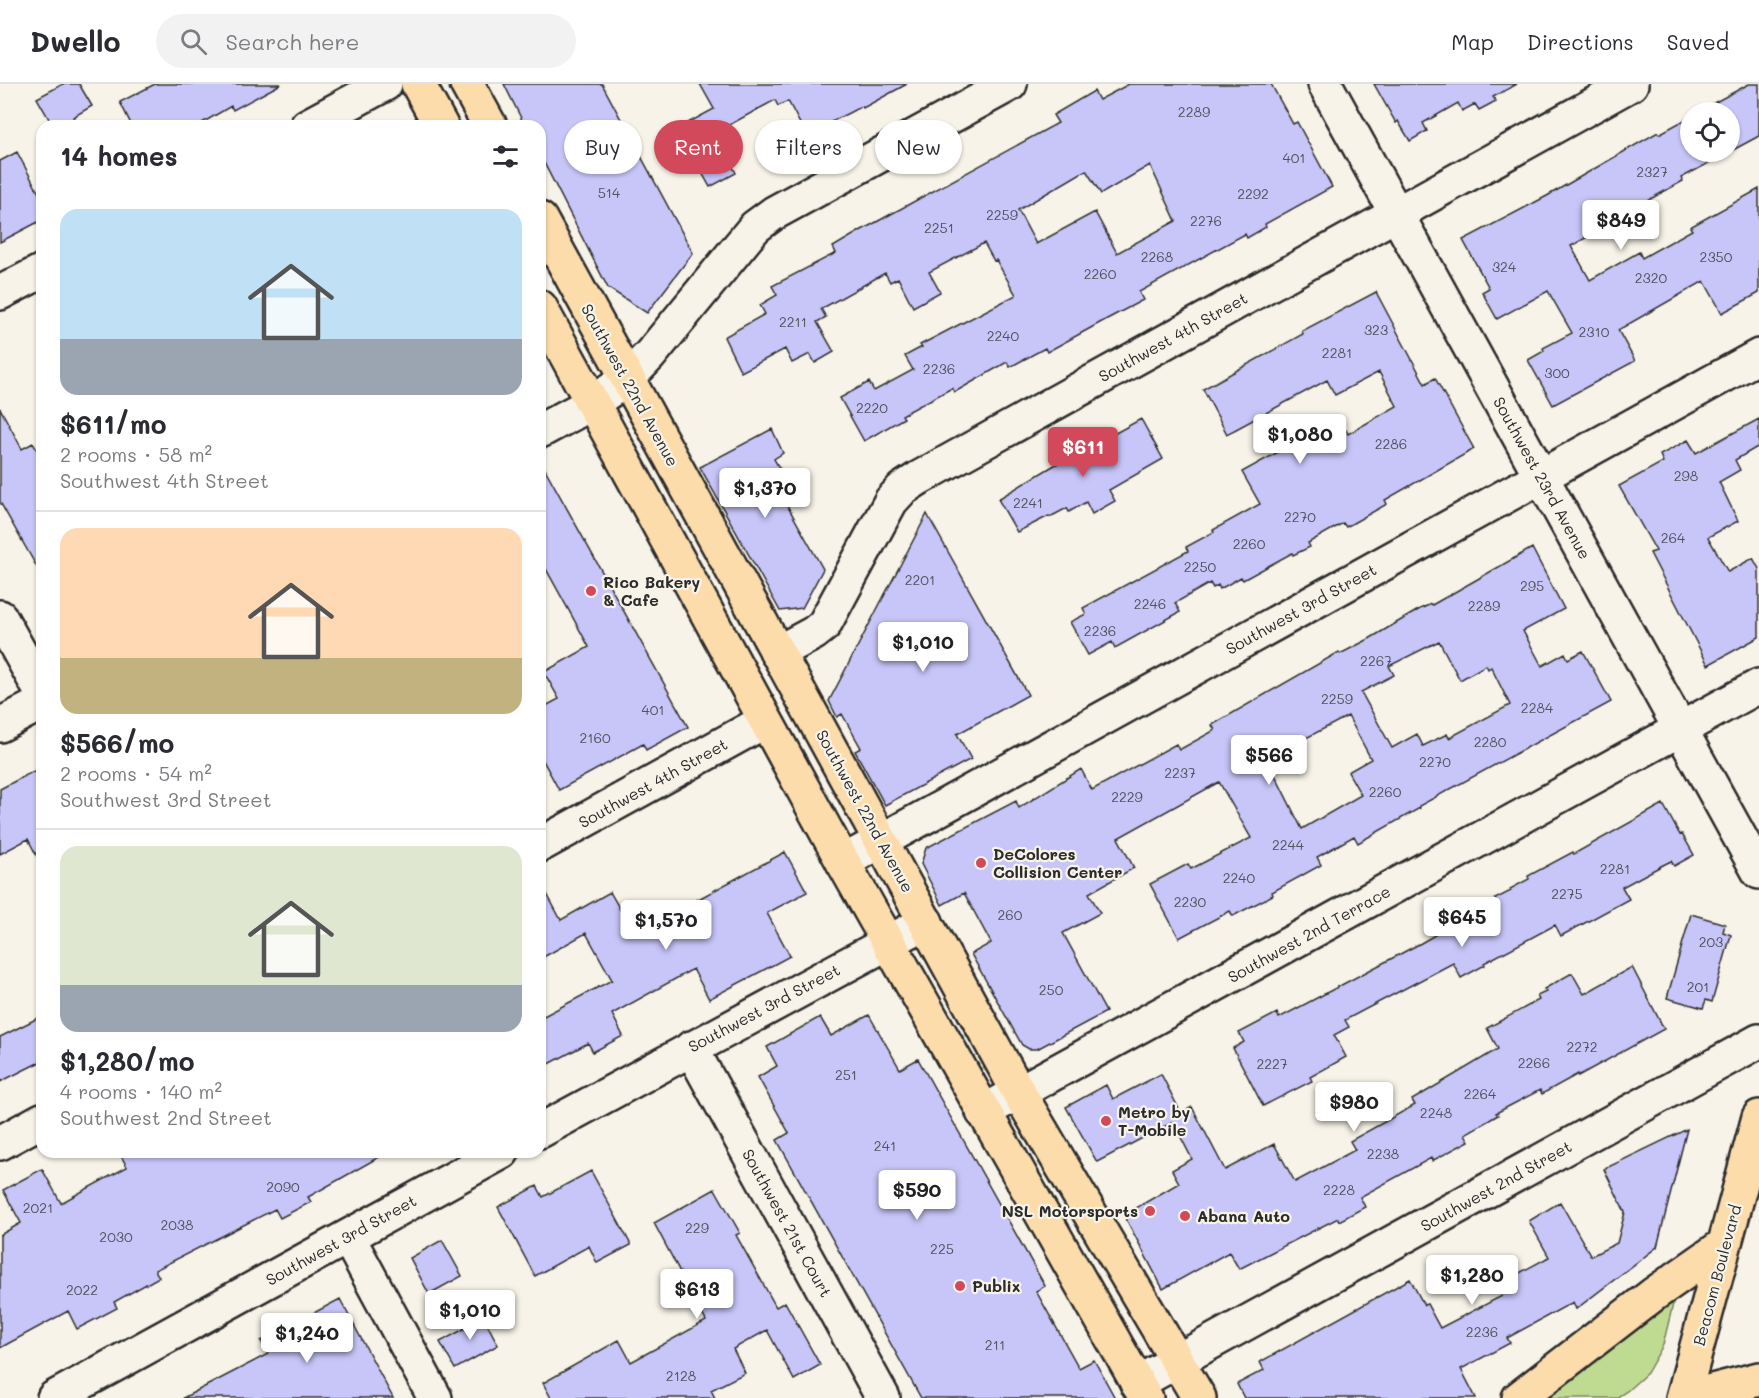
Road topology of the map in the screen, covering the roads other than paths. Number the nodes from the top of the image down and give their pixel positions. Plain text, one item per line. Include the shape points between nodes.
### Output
1 (385, 84) edge
2 (418, 84) edge
3 (467, 84) edge
4 (1010, 84) edge
5 (1325, 84) edge
6 (1631, 84) edge
7 (318, 120) edge
8 (438, 120) edge
9 (487, 120) edge
10 (1396, 214) junction
11 (546, 230) edge
12 (36, 273) edge
13 (0, 293) edge
14 (546, 319) edge
15 (1759, 356) edge
16 (627, 379) junction
17 (592, 403) junction
18 (546, 428) edge
19 (1540, 476) junction
20 (0, 617) edge
21 (777, 653) junction
22 (36, 682) edge
23 (1759, 686) edge
24 (36, 706) edge
25 (765, 721) junction
26 (0, 725) edge
27 (1681, 729) junction
28 (880, 840) junction
29 (546, 842) edge
30 (843, 862) junction
31 (1759, 872) edge
32 (926, 922) junction
33 (888, 942) junction
34 (1759, 1041) edge
35 (691, 1048) junction
36 (1019, 1093) junction
37 (983, 1112) junction
38 (1759, 1117) edge
39 (36, 1123) edge
40 (546, 1128) edge
41 (0, 1143) edge
42 (491, 1158) edge
43 (348, 1237) junction
44 (1724, 1245) junction
45 (1176, 1362) junction
46 (1759, 1379) edge
47 (1142, 1391) edge
48 (872, 1394) edge
49 (54, 1398) edge
50 (435, 1398) edge
51 (1199, 1398) edge
52 (1519, 1398) edge
53 (1684, 1398) edge

1 - 7 street
2 - 8 main road
3 - 9 main road
4 - 16 street via 755,227
5 - 10 street, Southwest 23rd Avenue
6 - 10 street, Southwest 4th Street
10 - 19 street, Southwest 23rd Avenue
10 - 21 street, Southwest 4th Street via 902,489 891,501 824,625
11 - 16 main road, Southwest 22nd Avenue
12 - 13 street
14 - 17 main road
15 - 19 street, Southwest 3rd Street
16 - 17 street
16 - 21 main road, Southwest 22nd Avenue
17 - 18 street
17 - 25 main road
19 - 27 street, Southwest 23rd Avenue
19 - 28 street, Southwest 3rd Street
20 - 22 street
21 - 28 main road, Southwest 22nd Avenue
23 - 27 street, Southwest 2nd Terrace
24 - 26 street
25 - 29 street, Southwest 4th Street
25 - 30 main road
27 - 31 street, Southwest 23rd Avenue
27 - 36 street, Southwest 2nd Terrace
28 - 30 street, Southwest 3rd Street
28 - 32 main road, Southwest 22nd Avenue
30 - 33 main road
32 - 33 street, Southwest 3rd Street
32 - 36 main road, Southwest 22nd Avenue
33 - 35 street, Southwest 3rd Street
33 - 37 main road
34 - 45 street, Southwest 2nd Street
35 - 40 street, Southwest 3rd Street
35 - 48 street, Southwest 21st Court
36 - 37 street, Southwest 2nd Terrace
36 - 45 main road, Southwest 22nd Avenue
37 - 47 main road
38 - 44 main road, Beacom Boulevard
39 - 41 street
42 - 43 street, Southwest 3rd Street
43 - 49 street, Southwest 3rd Street
43 - 50 street
44 - 52 main road
44 - 53 main road, Beacom Boulevard
45 - 47 street, Southwest 2nd Street
45 - 51 main road, Southwest 22nd Avenue
46 - 53 main road

